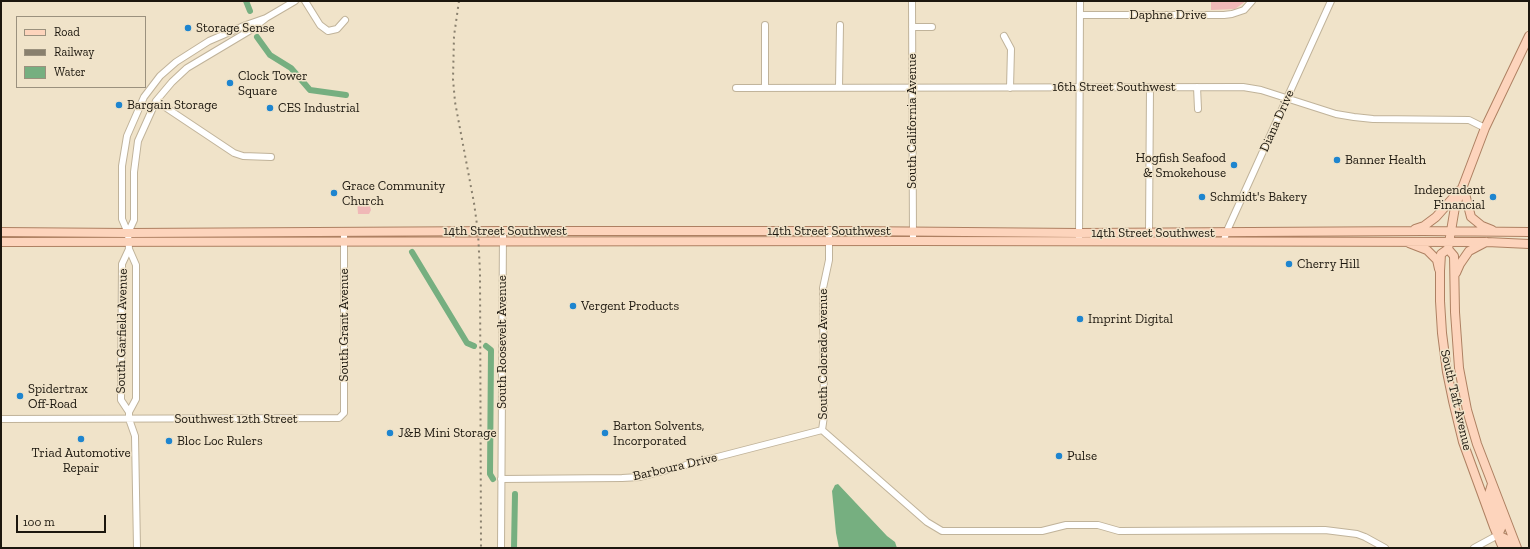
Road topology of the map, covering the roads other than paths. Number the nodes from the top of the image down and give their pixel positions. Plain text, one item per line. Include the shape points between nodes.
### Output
1 (295, 1) edge
2 (305, 1) edge
3 (912, 1) edge
4 (1080, 1) edge
5 (1252, 1) edge
6 (1331, 1) edge
7 (1080, 15) junction
8 (266, 18) junction
9 (345, 20) dead end
10 (840, 24) dead end
11 (765, 25) dead end
12 (912, 27) junction
13 (932, 27) dead end
14 (1004, 36) dead end
15 (1529, 36) edge
16 (765, 87) junction
17 (839, 87) junction
18 (1078, 87) junction
19 (1150, 87) junction
20 (1197, 87) junction
21 (736, 88) dead end
22 (912, 88) junction
23 (1010, 88) junction
24 (1287, 99) junction
25 (156, 101) junction
26 (1198, 109) dead end
27 (1485, 128) junction
28 (271, 157) dead end
29 (1463, 186) junction
30 (503, 231) junction
31 (829, 231) junction
32 (913, 231) junction
33 (1407, 231) junction
34 (1451, 231) junction
35 (1497, 231) junction
36 (1, 232) edge
37 (344, 232) junction
38 (1149, 232) junction
39 (1529, 232) edge
40 (128, 233) junction
41 (1226, 233) junction
42 (1079, 237) junction
43 (502, 241) junction
44 (829, 241) junction
45 (913, 241) junction
46 (1224, 241) junction
47 (1, 242) edge
48 (344, 242) junction
49 (1404, 242) junction
50 (1487, 242) junction
51 (1529, 244) edge
52 (1449, 245) junction
53 (129, 246) junction
54 (1440, 271) junction
55 (1454, 279) junction
56 (129, 416) junction
57 (342, 416) joint
58 (1, 419) edge
59 (822, 430) junction
60 (501, 479) junction
61 (1492, 484) junction
62 (1498, 535) junction
63 (138, 548) edge
64 (501, 548) edge
65 (1385, 548) edge
66 (1474, 548) edge
67 (1503, 548) edge
68 (1511, 548) edge
69 (1517, 548) edge

1 - 8 street
2 - 9 street via 320,25 328,31 337,29
3 - 12 street, South California Avenue
4 - 7 street
5 - 7 street, Daphne Drive via 1244,10 1224,15
6 - 24 street, Diana Drive
7 - 18 street
8 - 25 street via 183,71
8 - 40 street via 209,41 185,55 160,76 144,97 127,136 123,154 122,219
10 - 17 street
11 - 16 street
12 - 13 street
12 - 22 street, South California Avenue
14 - 23 street via 1011,49
15 - 27 main road, South Taft Avenue
16 - 17 street, 16th Street Southwest
16 - 21 street, 16th Street Southwest
17 - 22 street, 16th Street Southwest
18 - 19 street, 16th Street Southwest
18 - 23 street, 16th Street Southwest
18 - 42 street
19 - 20 street, 16th Street Southwest
19 - 38 street
20 - 24 street, 16th Street Southwest via 1252,88
20 - 26 street
22 - 23 street, 16th Street Southwest
22 - 32 street, South California Avenue
24 - 27 street, 16th Street Southwest via 1354,117 1469,120
24 - 41 street, Diana Drive
25 - 28 street via 242,156
25 - 40 street via 137,146 134,220
27 - 29 main road, South Taft Avenue
29 - 33 main road via 1436,217 1424,226
29 - 34 main road, South Taft Avenue via 1455,207
29 - 35 main road via 1471,217 1482,226
30 - 31 main road, 14th Street Southwest
30 - 37 main road, 14th Street Southwest
30 - 43 street, South Roosevelt Avenue
31 - 32 main road, 14th Street Southwest
31 - 44 street, South Colorado Avenue
32 - 42 main road, 14th Street Southwest
32 - 45 street, South California Avenue
33 - 34 main road, 14th Street Southwest
33 - 41 main road, 14th Street Southwest
34 - 35 main road, 14th Street Southwest
34 - 52 main road, South Taft Avenue
35 - 39 main road, 14th Street Southwest
36 - 40 main road, 14th Street Southwest
37 - 40 main road, 14th Street Southwest
37 - 48 street, South Grant Avenue
38 - 41 main road, 14th Street Southwest
38 - 42 main road, 14th Street Southwest
40 - 53 street, South Garfield Avenue
41 - 46 street, Diana Drive
42 - 45 main road, 14th Street Southwest
42 - 46 main road, 14th Street Southwest
43 - 44 main road, 14th Street Southwest
43 - 48 main road, 14th Street Southwest
43 - 60 street, South Roosevelt Avenue
44 - 45 main road, 14th Street Southwest
44 - 59 street, South Colorado Avenue via 829,260 823,288
46 - 49 main road, 14th Street Southwest
47 - 53 main road, 14th Street Southwest
48 - 53 main road, 14th Street Southwest
48 - 57 street, South Grant Avenue
49 - 52 main road, 14th Street Southwest
49 - 54 main road via 1427,250 1437,260
50 - 51 main road, 14th Street Southwest
50 - 52 main road, 14th Street Southwest
50 - 55 main road via 1469,252 1460,264
52 - 54 main road, South Taft Avenue via 1441,254
52 - 55 main road, South Taft Avenue via 1454,256
53 - 56 street, South Garfield Avenue via 136,265 136,399
53 - 56 street, South Garfield Avenue via 122,264 121,400
54 - 62 main road, South Taft Avenue via 1440,301 1447,372 1463,442
55 - 61 main road, South Taft Avenue via 1459,368 1467,410
56 - 57 street, Southwest 12th Street via 336,419
56 - 58 street, Southwest 12th Street
56 - 63 street, South Garfield Avenue via 135,436
59 - 60 street, Barboura Drive via 640,477
59 - 65 street via 927,522 942,531 1042,531 1066,524 1098,525 1119,531 1325,530 1357,534
60 - 64 street, South Roosevelt Avenue
61 - 62 main road via 1489,494 1502,526
61 - 69 main road, South Taft Avenue
62 - 66 street
62 - 67 main road, South Taft Avenue
62 - 68 main road via 1508,540

